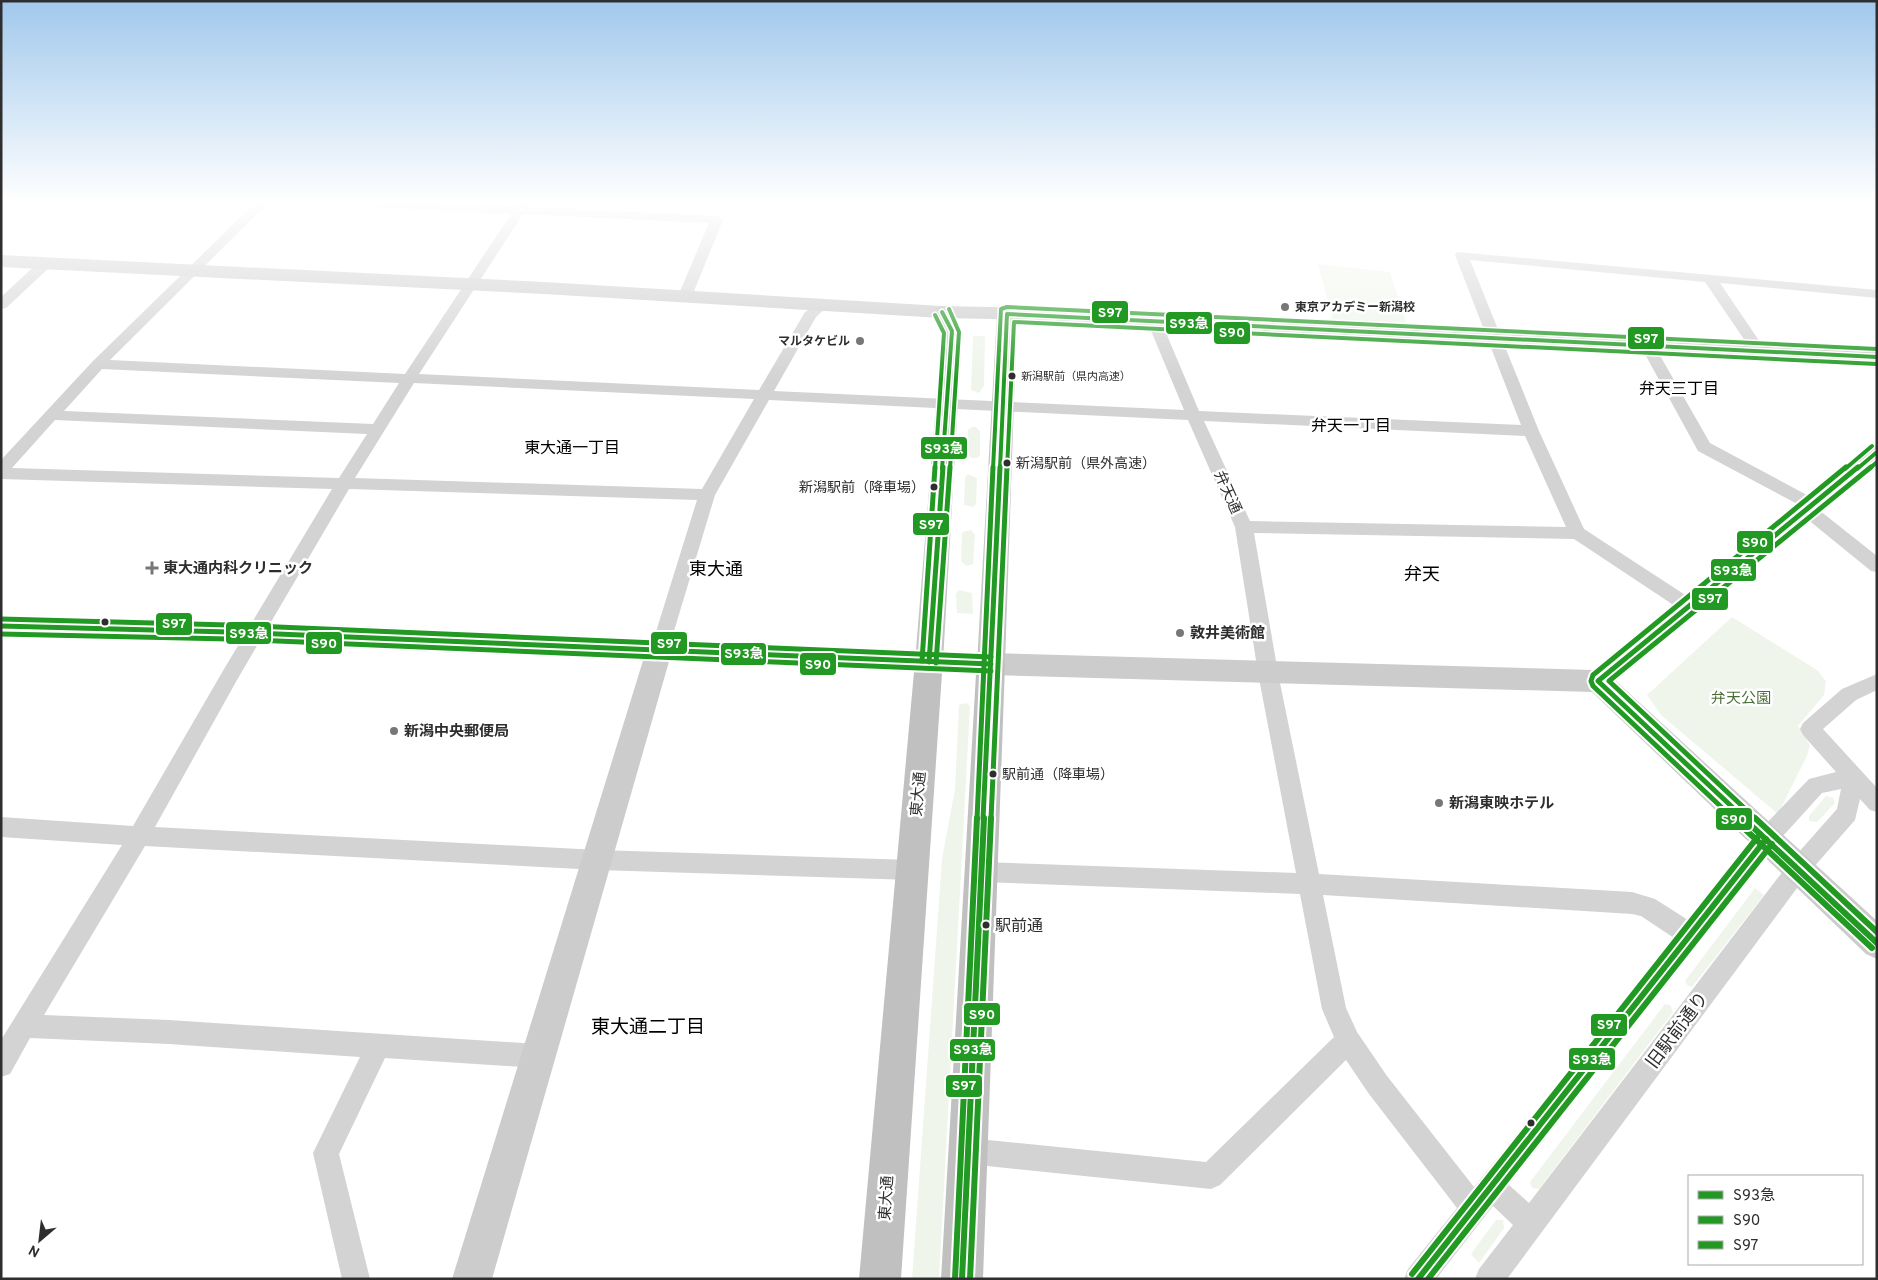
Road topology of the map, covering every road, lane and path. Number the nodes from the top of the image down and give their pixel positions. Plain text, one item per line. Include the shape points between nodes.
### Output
1 (18, 262) edge
2 (201, 262) edge
3 (486, 262) edge
4 (699, 262) edge
5 (1465, 262) edge
6 (1532, 262) edge
7 (46, 263) junction
8 (192, 270) junction
9 (1710, 279) junction
10 (470, 285) junction
11 (1877, 294) edge
12 (685, 296) junction
13 (1, 305) edge
14 (822, 305) junction
15 (942, 312) junction
16 (1007, 314) junction
17 (1154, 321) junction
18 (1494, 337) junction
19 (1647, 346) junction
20 (1759, 351) junction
21 (1877, 357) edge
22 (98, 364) junction
23 (408, 379) junction
24 (763, 396) junction
25 (948, 405) junction
26 (1003, 407) junction
27 (51, 416) junction
28 (1194, 416) junction
29 (376, 429) junction
30 (1531, 431) junction
31 (1877, 452) edge
32 (1, 471) edge
33 (344, 484) junction
34 (707, 495) junction
35 (1810, 508) junction
36 (1244, 527) junction
37 (1576, 533) junction
38 (1877, 566) edge
39 (1690, 607) junction
40 (1, 626) edge
41 (254, 633) junction
42 (659, 651) junction
43 (929, 662) junction
44 (991, 664) junction
45 (1268, 672) junction
46 (1598, 681) junction
47 (1877, 682) edge
48 (1854, 777) junction
49 (1877, 803) edge
50 (1, 827) edge
51 (140, 836) junction
52 (1766, 839) junction
53 (598, 860) junction
54 (1798, 869) junction
55 (912, 870) junction
56 (982, 872) junction
57 (1310, 884) junction
58 (1690, 935) junction
59 (1877, 943) edge
60 (23, 1026) junction
61 (1348, 1041) junction
62 (379, 1045) junction
63 (537, 1056) junction
64 (1, 1066) edge
65 (968, 1151) junction
66 (1492, 1187) junction
67 (1474, 1209) junction
68 (1530, 1223) junction
69 (356, 1279) edge
70 (472, 1279) edge
71 (880, 1279) edge
72 (962, 1279) edge
73 (1418, 1279) edge
74 (1489, 1279) edge

1 - 7 street
2 - 8 street
3 - 10 street
4 - 12 street
5 - 18 street
6 - 9 street
7 - 8 street
7 - 13 street
8 - 10 street
8 - 22 street
9 - 11 street
9 - 20 street
10 - 12 street
10 - 23 street
12 - 14 street
14 - 15 street
14 - 24 street via 810,314
15 - 16 street
15 - 25 main road, 東大通 via 952,331
16 - 17 street
16 - 26 main road
17 - 18 street
17 - 28 street, 弁天通
18 - 19 street
18 - 30 street
19 - 20 street
19 - 35 street via 1704,447
20 - 21 street
22 - 23 street
22 - 27 street
23 - 24 street
23 - 29 street
24 - 25 street
24 - 34 street
25 - 26 street
25 - 43 main road, 東大通
26 - 28 street
26 - 44 main road
27 - 29 street
27 - 32 street
28 - 30 street
28 - 36 street, 弁天通
29 - 33 street
30 - 37 street
31 - 35 street
32 - 33 street
33 - 34 street
33 - 41 street
34 - 42 street
35 - 38 street
35 - 39 street
36 - 37 street
36 - 45 street, 弁天通
37 - 39 street
39 - 46 street
40 - 41 highway
41 - 42 highway
41 - 51 street
42 - 43 highway
42 - 53 street
43 - 44 highway
43 - 55 highway, 東大通
44 - 45 street
44 - 56 highway
45 - 46 street
45 - 57 street
46 - 52 street
47 - 48 street via 1837,703 1810,729
48 - 49 street
48 - 52 street via 1816,785
48 - 54 street, 旧駅前通り via 1847,813
50 - 51 street
51 - 53 street
51 - 60 street
52 - 54 street
52 - 58 street
53 - 55 street
53 - 63 street
54 - 59 street
54 - 68 street, 旧駅前通り
55 - 71 highway, 東大通
56 - 57 street
56 - 65 highway
57 - 58 street via 1632,904 1647,907
57 - 61 street via 1334,1009
58 - 66 street
60 - 62 street
60 - 64 street
61 - 65 street via 1211,1176
61 - 67 street
62 - 63 street
62 - 69 street via 326,1153
63 - 70 street
65 - 72 highway
66 - 67 street
66 - 68 street
67 - 73 street
68 - 74 street, 旧駅前通り

